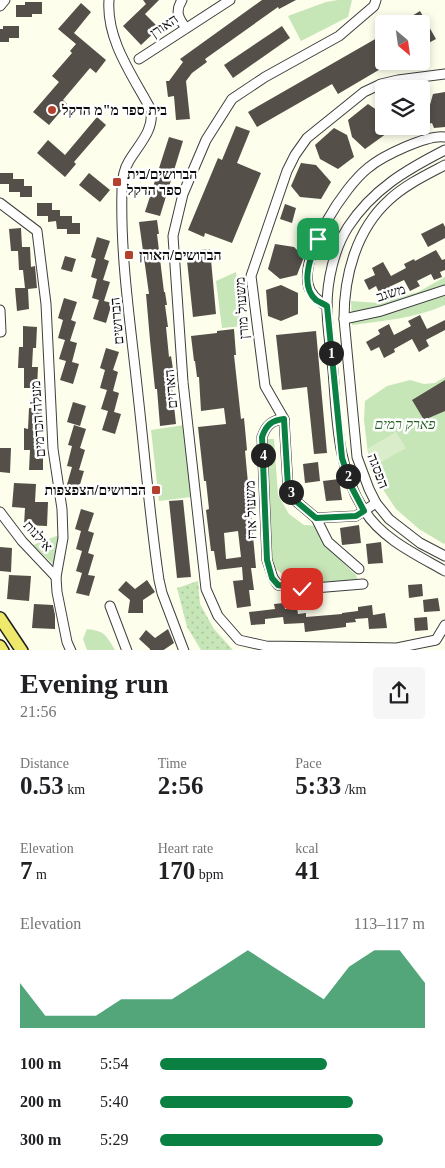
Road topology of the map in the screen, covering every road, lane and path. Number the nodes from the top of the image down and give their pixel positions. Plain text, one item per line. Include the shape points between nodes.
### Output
1 (5, 0) edge
2 (109, 0) edge
3 (182, 0) edge
4 (230, 0) edge
5 (376, 0) edge
6 (0, 6) edge
7 (186, 28) junction
8 (140, 59) dead end
9 (445, 74) edge
10 (445, 137) edge
11 (445, 150) edge
12 (445, 165) edge
13 (0, 202) edge
14 (445, 290) edge
15 (327, 306) junction
16 (0, 310) edge
17 (344, 319) junction
18 (1, 332) edge
19 (284, 419) junction
20 (376, 503) junction
21 (364, 511) junction
22 (0, 512) edge
23 (316, 518) junction
24 (445, 556) edge
25 (359, 569) dead end
26 (445, 571) edge
27 (56, 577) junction
28 (363, 584) dead end
29 (110, 606) dead end
30 (0, 618) edge
31 (445, 625) edge
32 (0, 646) edge
33 (3, 650) edge
34 (22, 650) edge
35 (71, 650) edge
36 (127, 650) edge
37 (184, 650) edge

1 - 6 street
2 - 37 street, הברושים via 113,38 151,110 148,133 129,160 123,177 123,243 153,544 165,601
3 - 7 street via 177,13
4 - 7 street, האורן
5 - 31 street, הארזים via 374,6 340,36 232,99 206,140 183,194 174,236 183,382 196,506 206,589 218,616 240,640 266,646 397,648 436,640
7 - 8 street, האורן
9 - 19 street, משעול מורן via 398,80 364,92 307,138 294,155 251,276 265,386
10 - 15 street via 432,136 399,150 368,168 349,188 318,239 308,273 308,285 315,299
11 - 15 street, הפסגה via 389,183 364,206 347,228 330,275
12 - 17 street, הפסגה via 390,199 375,214 359,241 348,274
13 - 27 street, מעלה הכרמים via 37,232 40,250 47,318 53,449 62,509 63,538
14 - 17 street, משגב via 380,312
15 - 21 street, הפסגה via 342,458
16 - 18 street
17 - 20 street, הפסגה via 357,456
19 - 23 street, משעול מורן via 288,487 297,502
19 - 28 street, משעול ארז via 266,427 262,437 267,560 272,578 278,585 302,589
20 - 21 street
20 - 24 street, הפסגה via 412,537
21 - 23 street via 356,516
21 - 26 street, הפסגה via 392,540
22 - 27 street, אילנות
23 - 25 street via 328,542
27 - 35 street, מעלה הכרמים
29 - 36 street
30 - 34 main road
32 - 33 main road

